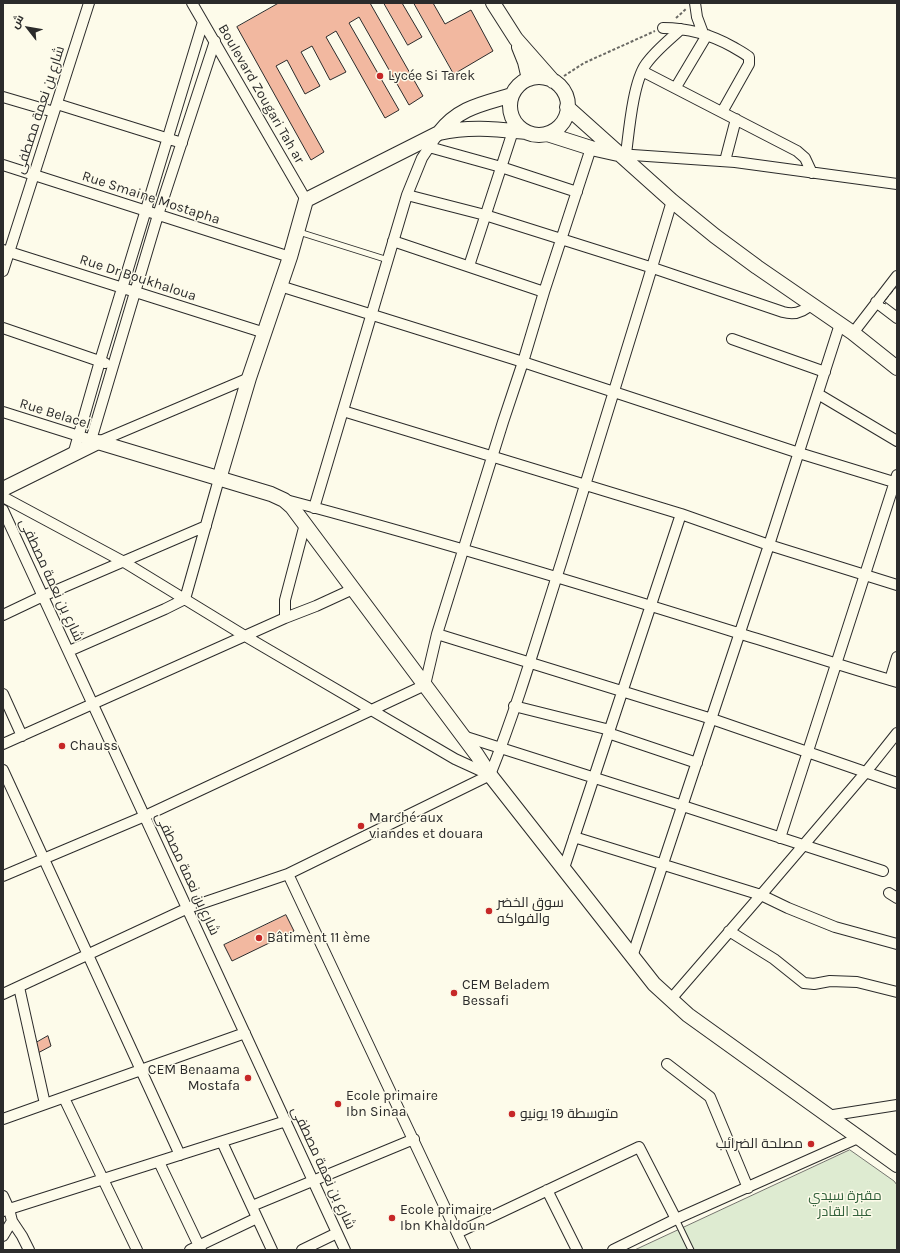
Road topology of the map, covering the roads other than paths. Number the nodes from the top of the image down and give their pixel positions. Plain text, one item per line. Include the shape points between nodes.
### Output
1 (89, 3) edge
2 (192, 3) edge
3 (493, 3) edge
4 (691, 5) edge
5 (203, 22) junction
6 (663, 28) road end
7 (681, 28) junction
8 (705, 34) junction
9 (516, 39) junction
10 (214, 41) junction
11 (642, 71) junction
12 (529, 80) junction
13 (554, 82) junction
14 (676, 87) junction
15 (512, 95) junction
16 (3, 97) edge
17 (568, 107) junction
18 (55, 108) junction
19 (722, 112) junction
20 (736, 120) junction
21 (439, 132) junction
22 (519, 132) junction
23 (547, 134) junction
24 (168, 138) junction
25 (182, 143) junction
26 (429, 147) junction
27 (591, 148) junction
28 (622, 154) junction
29 (725, 161) junction
30 (3, 166) edge
31 (501, 167) junction
32 (812, 173) junction
33 (34, 175) junction
34 (897, 184) edge
35 (577, 192) junction
36 (407, 195) junction
37 (306, 200) junction
38 (672, 201) junction
39 (145, 211) junction
40 (158, 215) junction
41 (485, 215) junction
42 (298, 232) junction
43 (562, 240) junction
44 (393, 241) junction
45 (6, 251) edge
46 (290, 257) junction
47 (388, 260) junction
48 (469, 266) junction
49 (652, 268) junction
50 (3, 271) edge
51 (897, 276) edge
52 (280, 286) junction
53 (122, 288) junction
54 (135, 292) junction
55 (544, 292) junction
56 (876, 302) junction
57 (811, 304) junction
58 (372, 314) junction
59 (897, 318) edge
60 (840, 324) junction
61 (3, 328) edge
62 (265, 333) junction
63 (853, 333) junction
64 (732, 339) dead end
65 (100, 361) junction
66 (523, 362) junction
67 (113, 366) junction
68 (897, 368) edge
69 (825, 372) junction
70 (250, 378) junction
71 (615, 392) junction
72 (818, 394) junction
73 (343, 411) junction
74 (3, 412) edge
75 (78, 435) junction
76 (95, 441) junction
77 (897, 441) edge
78 (799, 453) junction
79 (73, 455) junction
80 (493, 456) junction
81 (219, 479) junction
82 (896, 481) edge
83 (585, 485) junction
84 (3, 489) edge
85 (3, 497) edge
86 (284, 500) junction
87 (314, 508) junction
88 (3, 510) edge
89 (681, 514) junction
90 (305, 524) junction
91 (206, 526) junction
92 (769, 545) junction
93 (464, 550) junction
94 (124, 562) junction
95 (865, 576) junction
96 (556, 577) junction
97 (897, 584) edge
98 (353, 589) junction
99 (43, 596) junction
100 (185, 599) junction
101 (651, 606) junction
102 (3, 615) edge
103 (285, 618) junction
104 (740, 633) junction
105 (438, 634) junction
106 (245, 636) junction
107 (69, 651) junction
108 (897, 657) edge
109 (529, 663) junction
110 (836, 665) junction
111 (893, 681) edge
112 (425, 685) junction
113 (622, 692) junction
114 (3, 694) edge
115 (93, 704) junction
116 (514, 706) junction
117 (371, 710) junction
118 (712, 719) junction
119 (609, 732) junction
120 (897, 733) edge
121 (22, 736) junction
122 (463, 736) junction
123 (3, 744) edge
124 (501, 748) junction
125 (808, 752) junction
126 (697, 763) junction
127 (3, 770) edge
128 (866, 772) junction
129 (490, 775) junction
130 (594, 778) junction
131 (897, 783) edge
132 (683, 806) junction
133 (145, 816) junction
134 (574, 837) junction
135 (780, 838) junction
136 (803, 845) junction
137 (44, 859) junction
138 (664, 865) junction
139 (564, 868) junction
140 (883, 871) dead end
141 (288, 874) junction
142 (3, 876) edge
143 (760, 895) junction
144 (188, 908) junction
145 (729, 931) junction
146 (897, 944) edge
147 (87, 955) junction
148 (632, 957) junction
149 (19, 987) junction
150 (897, 992) edge
151 (3, 994) edge
152 (670, 999) junction
153 (245, 1033) junction
154 (667, 1064) dead end
155 (141, 1070) junction
156 (64, 1098) junction
157 (45, 1104) junction
158 (897, 1105) edge
159 (827, 1116) junction
160 (3, 1120) edge
161 (286, 1121) junction
162 (858, 1138) junction
163 (414, 1139) junction
164 (222, 1142) junction
165 (180, 1155) junction
166 (159, 1162) junction
167 (897, 1165) edge
168 (103, 1179) junction
169 (313, 1180) junction
170 (748, 1188) junction
171 (547, 1190) junction
172 (3, 1196) edge
173 (252, 1206) junction
174 (6, 1210) edge
175 (257, 1218) junction
176 (676, 1219) junction
177 (12, 1221) junction
178 (457, 1232) junction
179 (337, 1233) junction
180 (3, 1236) edge
181 (196, 1249) edge
182 (29, 1250) edge
183 (137, 1250) edge
184 (272, 1250) edge
185 (302, 1250) edge
186 (345, 1250) edge
187 (465, 1250) edge
188 (577, 1250) edge
189 (613, 1250) edge
190 (691, 1250) edge

1 - 18 street, شارع بن نعمة مصطفى
2 - 5 street, Boulevard Zougari Tah ar
3 - 9 street
4 - 8 street
5 - 10 street, Boulevard Zougari Tah ar
5 - 24 street
6 - 7 street
7 - 8 street
7 - 11 street via 650,58
8 - 14 street
8 - 19 street via 724,42 750,59
9 - 12 street
9 - 13 street
10 - 25 street
10 - 37 street, Boulevard Zougari Tah ar
11 - 14 street
11 - 28 street via 637,83
12 - 13 street via 541,78
12 - 15 street via 519,86
13 - 17 street via 564,93
14 - 19 street
15 - 21 street via 465,110 446,123
15 - 22 street via 512,116
16 - 18 street
17 - 23 street via 562,124
17 - 28 street
18 - 24 street
18 - 33 street, شارع بن نعمة مصطفى
19 - 20 street
20 - 29 street
20 - 32 street via 801,154 808,162
21 - 22 street via 480,128
21 - 26 street
21 - 37 street
22 - 23 street
22 - 31 street
23 - 27 street
24 - 25 street
24 - 39 street
25 - 40 street
26 - 31 street
26 - 36 street
27 - 28 street
27 - 35 street
28 - 29 street
28 - 38 street
29 - 32 street
30 - 33 street, Rue Smaine Mostapha
31 - 35 street
31 - 41 street
32 - 34 street
33 - 39 street, Rue Smaine Mostapha
33 - 45 street, شارع بن نعمة مصطفى
35 - 43 street
36 - 41 street
36 - 44 street
37 - 42 street
38 - 49 street
38 - 57 street via 737,253
39 - 40 street, Rue Smaine Mostapha
39 - 53 street
40 - 46 street, Rue Smaine Mostapha
40 - 54 street
41 - 43 street
41 - 48 street
42 - 46 street
42 - 47 lane
43 - 49 street
43 - 55 street
44 - 47 street
44 - 48 street
45 - 50 street, شارع بن نعمة مصطفى
45 - 53 street, Rue Dr Boukhaloua
46 - 52 street
47 - 58 street
48 - 55 street
49 - 57 street via 789,313 801,312
49 - 71 street
51 - 56 street
52 - 58 street
52 - 62 street
53 - 54 street, Rue Dr Boukhaloua
53 - 65 street
54 - 62 street, Rue Dr Boukhaloua
54 - 67 street
55 - 66 street
56 - 59 street
56 - 63 street
57 - 60 street
58 - 66 street
58 - 73 street
60 - 63 street
60 - 69 street
61 - 65 street
62 - 70 street
63 - 68 street
64 - 69 street
65 - 67 street
65 - 75 street
66 - 71 street
66 - 80 street
67 - 76 street
69 - 72 street
70 - 76 street
70 - 81 street
71 - 78 street
71 - 83 street
72 - 77 street
72 - 78 street
73 - 80 street
73 - 87 street
74 - 75 street, Rue Belacel
75 - 76 street, Rue Belacel
75 - 79 street
76 - 79 street
76 - 81 street
78 - 82 street
78 - 92 street
79 - 84 street
80 - 83 street
80 - 93 street
81 - 86 street
81 - 91 street
82 - 95 street
83 - 89 street
83 - 96 street
85 - 94 street
86 - 87 street
86 - 90 street
87 - 93 street
88 - 99 street, شارع بن نعمة مصطفى
89 - 92 street
89 - 101 street
90 - 98 street
90 - 103 street via 286,600
91 - 94 street
91 - 100 street
92 - 95 street
92 - 104 street
93 - 96 street
93 - 105 street
94 - 99 street
94 - 100 street
95 - 97 street
95 - 110 street
96 - 101 street
96 - 109 street
98 - 103 street
98 - 112 street
99 - 102 street
99 - 107 street, شارع بن نعمة مصطفى
100 - 106 street
100 - 107 street
101 - 104 street
101 - 113 street
103 - 106 street
104 - 110 street
104 - 118 street
105 - 109 street
105 - 112 street
106 - 115 street
106 - 117 street
107 - 115 street, شارع بن نعمة مصطفى
108 - 111 street
109 - 113 street
109 - 116 street
110 - 111 street
110 - 125 street
112 - 117 street
112 - 122 street
113 - 118 street
113 - 119 street
114 - 121 street
115 - 121 street
115 - 133 street, شارع بن نعمة مصطفى
116 - 119 street
116 - 124 street
117 - 129 street via 454,759
117 - 133 street
118 - 125 street
118 - 126 street
119 - 126 street
119 - 130 street
120 - 128 street
121 - 123 street
122 - 124 street
122 - 129 street
124 - 129 street
124 - 130 street
125 - 128 street
125 - 135 street
126 - 132 street
127 - 137 street
128 - 131 street
128 - 136 street
129 - 139 street
129 - 141 street
130 - 132 street
130 - 134 street
132 - 135 street
132 - 138 street
133 - 137 street
133 - 144 street, شارع بن نعمة مصطفى
134 - 138 street
134 - 139 street
135 - 136 street
136 - 140 street
136 - 143 street
137 - 142 street
137 - 147 street
138 - 143 street
138 - 148 street
139 - 148 street
141 - 144 street
141 - 163 street
143 - 145 street
143 - 146 street via 835,927
144 - 147 street
144 - 153 street, شارع بن نعمة مصطفى
145 - 150 street via 774,959 804,984 830,980 857,982
145 - 152 street
147 - 149 street
147 - 155 street
148 - 152 street
149 - 151 street
149 - 157 street
152 - 159 street via 688,1016
153 - 155 street
153 - 161 street, شارع بن نعمة مصطفى
154 - 170 street via 710,1097
155 - 156 street
155 - 165 street
156 - 157 street
156 - 168 street
157 - 160 street
158 - 159 street
159 - 162 street
161 - 164 street
161 - 169 street, شارع بن نعمة مصطفى
162 - 167 street
162 - 170 street
163 - 169 street
163 - 178 street
164 - 165 street
164 - 173 street
165 - 166 street
166 - 168 street
166 - 181 street
168 - 174 street
168 - 183 street
169 - 173 street
169 - 179 street, شارع بن نعمة مصطفى
170 - 176 street
171 - 176 street via 639,1147
171 - 178 street
171 - 188 street
172 - 174 street
173 - 175 street
174 - 177 street
175 - 181 street
175 - 184 street
176 - 189 street
176 - 190 lane
177 - 180 street
177 - 182 street
178 - 187 street
179 - 185 street
179 - 186 street, شارع بن نعمة مصطفى

